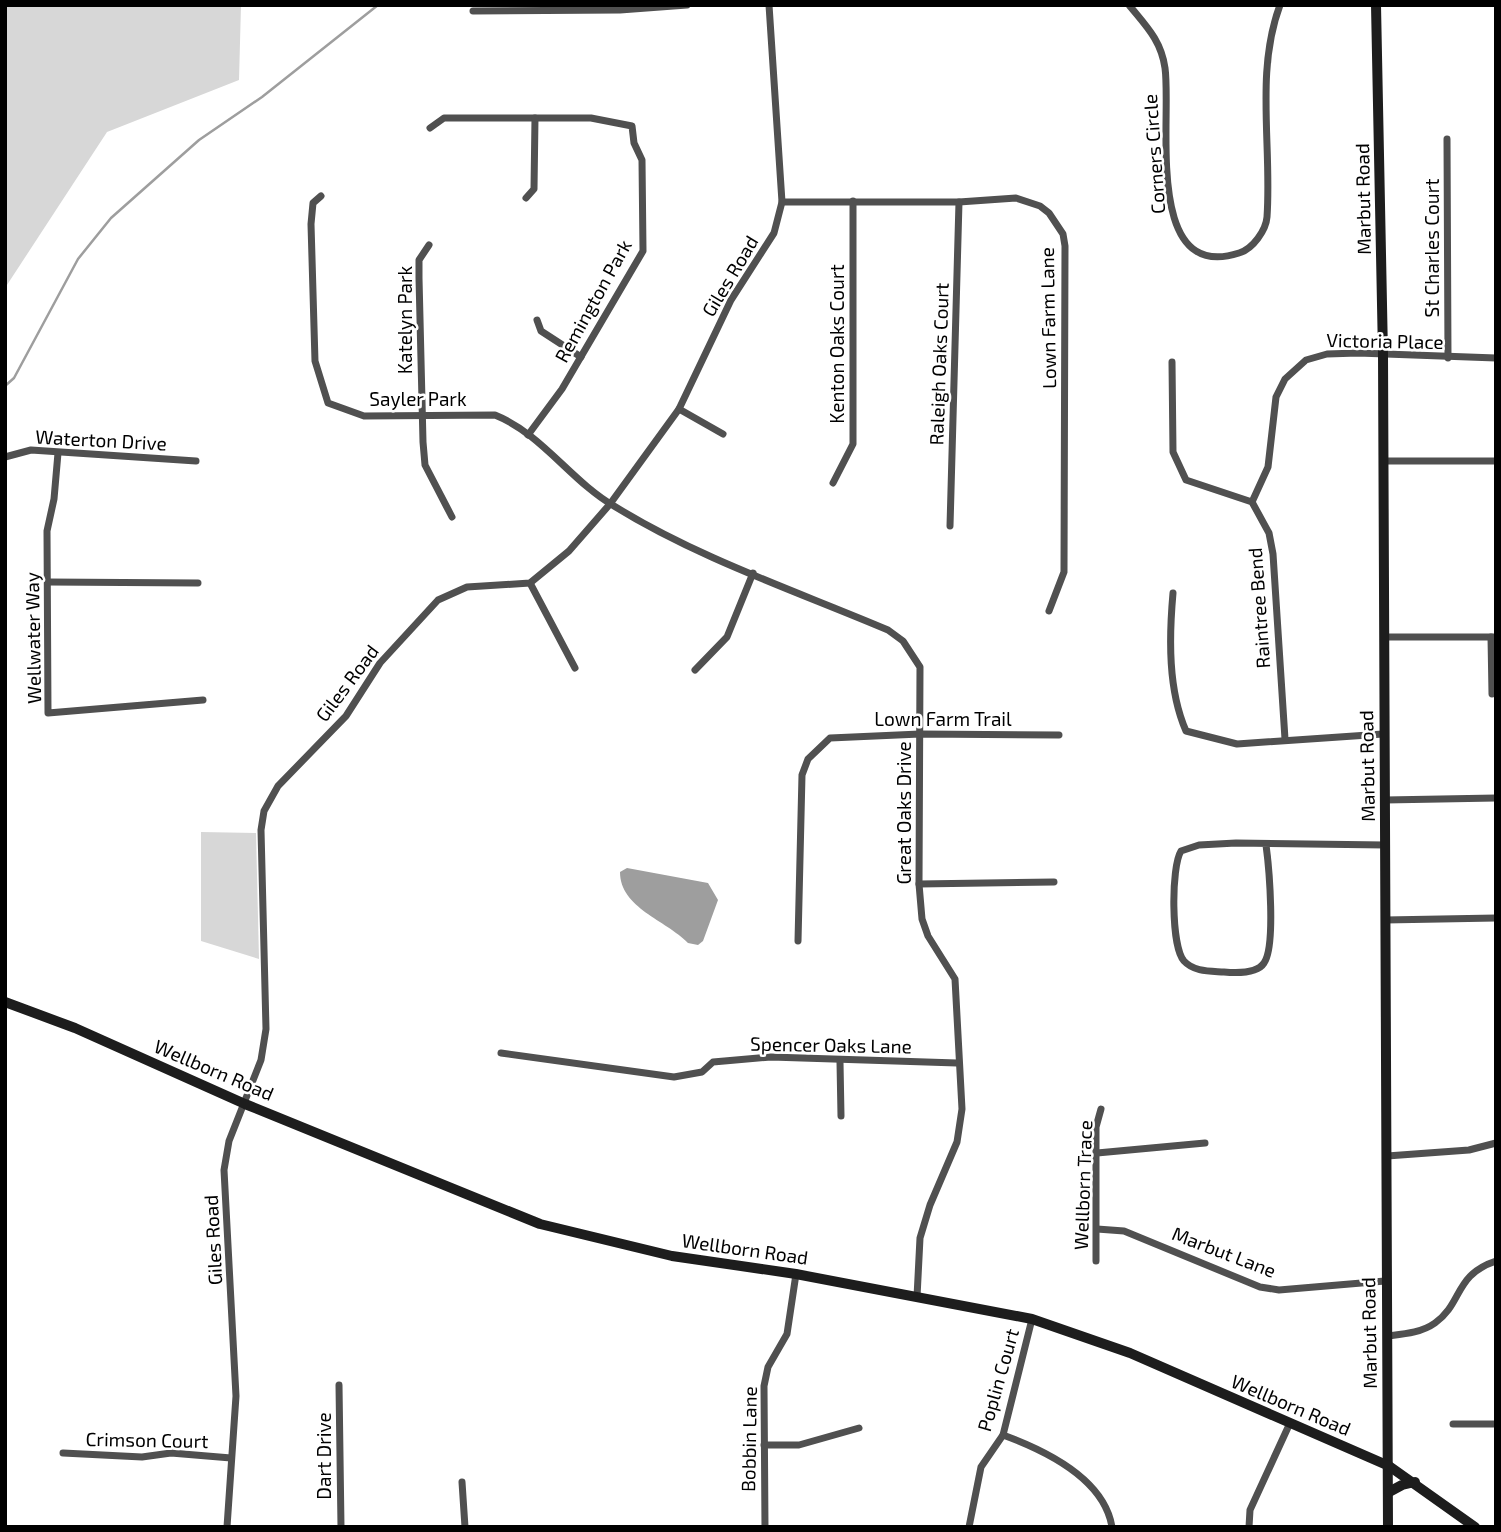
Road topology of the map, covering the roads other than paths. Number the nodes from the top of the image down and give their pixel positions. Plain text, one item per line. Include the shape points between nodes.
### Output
1 (687, 5) edge
2 (769, 5) edge
3 (1129, 5) edge
4 (1280, 5) edge
5 (1376, 5) edge
6 (511, 8) edge
7 (620, 8) edge
8 (473, 11) dead end
9 (536, 118) junction
10 (430, 128) dead end
11 (1447, 139) dead end
12 (321, 196) dead end
13 (526, 198) dead end
14 (853, 201) junction
15 (782, 202) junction
16 (960, 202) junction
17 (429, 245) dead end
18 (537, 320) dead end
19 (1383, 354) junction
20 (581, 357) junction
21 (1448, 358) junction
22 (1496, 358) edge
23 (1172, 362) dead end
24 (679, 409) junction
25 (421, 416) junction
26 (723, 434) dead end
27 (528, 435) junction
28 (58, 453) junction
29 (5, 457) edge
30 (196, 461) dead end
31 (1384, 461) junction
32 (1496, 461) edge
33 (833, 483) dead end
34 (1252, 502) junction
35 (610, 504) junction
36 (452, 517) dead end
37 (950, 526) dead end
38 (753, 573) junction
39 (48, 582) junction
40 (198, 583) dead end
41 (530, 583) junction
42 (1173, 593) dead end
43 (1049, 611) dead end
44 (1385, 637) junction
45 (1493, 637) edge
46 (575, 668) dead end
47 (695, 670) dead end
48 (1492, 694) dead end
49 (203, 700) dead end
50 (920, 734) junction
51 (1383, 734) junction
52 (1059, 735) dead end
53 (1285, 740) junction
54 (1496, 798) edge
55 (1385, 800) junction
56 (1266, 845) junction
57 (1385, 845) junction
58 (1054, 882) dead end
59 (919, 884) junction
60 (1496, 918) edge
61 (1385, 920) junction
62 (798, 941) dead end
63 (5, 1002) edge
64 (501, 1053) dead end
65 (840, 1062) junction
66 (957, 1063) junction
67 (245, 1104) junction
68 (1101, 1109) dead end
69 (841, 1116) dead end
70 (1205, 1143) dead end
71 (1496, 1143) edge
72 (1097, 1153) junction
73 (1387, 1156) junction
74 (1097, 1229) junction
75 (1496, 1261) edge
76 (1096, 1262) dead end
77 (796, 1273) junction
78 (1385, 1281) junction
79 (917, 1297) junction
80 (1032, 1319) junction
81 (1387, 1336) junction
82 (339, 1385) dead end
83 (1290, 1423) junction
84 (1453, 1424) dead end
85 (1496, 1424) edge
86 (859, 1428) dead end
87 (1003, 1436) junction
88 (764, 1445) junction
89 (63, 1453) dead end
90 (231, 1458) junction
91 (1389, 1466) junction
92 (462, 1482) dead end
93 (1416, 1482) junction
94 (1389, 1492) junction
95 (227, 1527) edge
96 (341, 1527) edge
97 (466, 1527) edge
98 (765, 1527) edge
99 (969, 1527) edge
100 (1112, 1527) edge
101 (1249, 1527) edge
102 (1388, 1527) edge
103 (1475, 1527) edge

1 - 7 street
2 - 15 street, Giles Road
3 - 4 street, Corners Circle via 1160,44 1171,215 1191,247 1206,255 1224,255 1251,246 1267,221 1267,52
5 - 19 street, Marbut Road
6 - 7 street
6 - 8 street
9 - 10 street, Remington Park via 444,118
9 - 13 street via 534,189
9 - 20 street, Remington Park via 591,118 632,125 642,160 643,251
11 - 21 street, St Charles Court
12 - 25 street, Sayler Park via 313,203 313,327 317,374 328,403 364,416
14 - 15 street, Lown Farm Lane
14 - 16 street, Lown Farm Lane
14 - 33 street, Kenton Oaks Court via 853,444
15 - 24 street, Giles Road via 774,233 731,300
16 - 37 street, Raleigh Oaks Court
16 - 43 street, Lown Farm Lane via 1028,201 1049,214 1063,234 1065,572
17 - 25 street, Katelyn Park via 419,260
18 - 20 street via 541,331
19 - 21 street, Victoria Place
19 - 31 street, Marbut Road
19 - 34 street, Victoria Place via 1327,354 1294,368 1276,397 1268,467
20 - 27 street, Remington Park
21 - 22 street, Victoria Place
23 - 34 street via 1173,452 1186,480
24 - 26 street
24 - 35 street, Giles Road
25 - 27 street, Sayler Park via 495,415
25 - 36 street, Katelyn Park via 425,465
27 - 35 street, Sayler Park
28 - 29 street, Waterton Drive via 31,450
28 - 30 street, Waterton Drive
28 - 39 street, Wellwater Way via 47,531
31 - 32 street
31 - 44 street, Marbut Road
34 - 53 street, Raintree Bend via 1269,533 1272,554
35 - 38 street, Great Oaks Drive via 663,535
35 - 41 street, Giles Road via 569,551
38 - 47 street via 727,637
38 - 50 street, Great Oaks Drive via 888,630 903,641 920,667
39 - 40 street
39 - 49 street, Wellwater Way via 48,713
41 - 46 street
41 - 67 street, Giles Road via 467,587 438,600 380,663 346,716 278,786 269,802 260,852 266,1029 261,1060
42 - 53 street via 1174,686 1186,732 1237,744
44 - 45 street
44 - 51 street, Marbut Road
45 - 48 street
50 - 52 street, Lown Farm Trail
50 - 59 street, Great Oaks Drive
50 - 62 street, Lown Farm Trail via 830,738 808,759 802,775
51 - 53 street
51 - 55 street, Marbut Road
54 - 55 street
55 - 57 street, Marbut Road
56 - 56 street via 1199,845 1181,851 1175,869 1175,933 1176,946 1188,965 1230,972 1256,970 1264,964 1269,945
56 - 57 street
57 - 61 street, Marbut Road
58 - 59 street
59 - 66 street, Great Oaks Drive via 928,936 955,979
60 - 61 street
61 - 73 street, Marbut Road
63 - 67 street, Wellborn Road
64 - 65 street, Spencer Oaks Lane via 674,1077 702,1072 713,1062 771,1057
65 - 66 street, Spencer Oaks Lane
65 - 69 street
66 - 79 street, Great Oaks Drive via 962,1109 957,1142 920,1238
67 - 77 street, Wellborn Road via 540,1224 673,1256
67 - 90 street, Giles Road via 229,1141 224,1170 236,1368
68 - 72 street, Wellborn Trace
70 - 72 street
71 - 73 street via 1469,1150
72 - 74 street, Wellborn Trace
73 - 78 street, Marbut Road
74 - 76 street, Wellborn Trace
74 - 78 street, Marbut Lane via 1124,1231 1260,1287 1279,1290
75 - 81 street via 1468,1275 1436,1322 1417,1332
77 - 79 street, Wellborn Road
77 - 88 street, Bobbin Lane via 787,1334 766,1376
78 - 81 street, Marbut Road
79 - 80 street, Wellborn Road
80 - 83 street, Wellborn Road via 1130,1353
80 - 87 street, Poplin Court
81 - 91 street, Marbut Road
82 - 96 street, Dart Drive
83 - 91 street, Wellborn Road
83 - 101 street via 1250,1510
84 - 85 street
86 - 88 street via 799,1445
87 - 99 street, Poplin Court via 981,1467
87 - 100 street via 1039,1448 1059,1461 1100,1499
88 - 98 street, Bobbin Lane
89 - 90 street, Crimson Court
90 - 95 street, Giles Road
91 - 93 street, Wellborn Road
91 - 94 street, Marbut Road
92 - 97 street
93 - 94 street
93 - 103 street, Wellborn Road
94 - 102 street, Marbut Road

